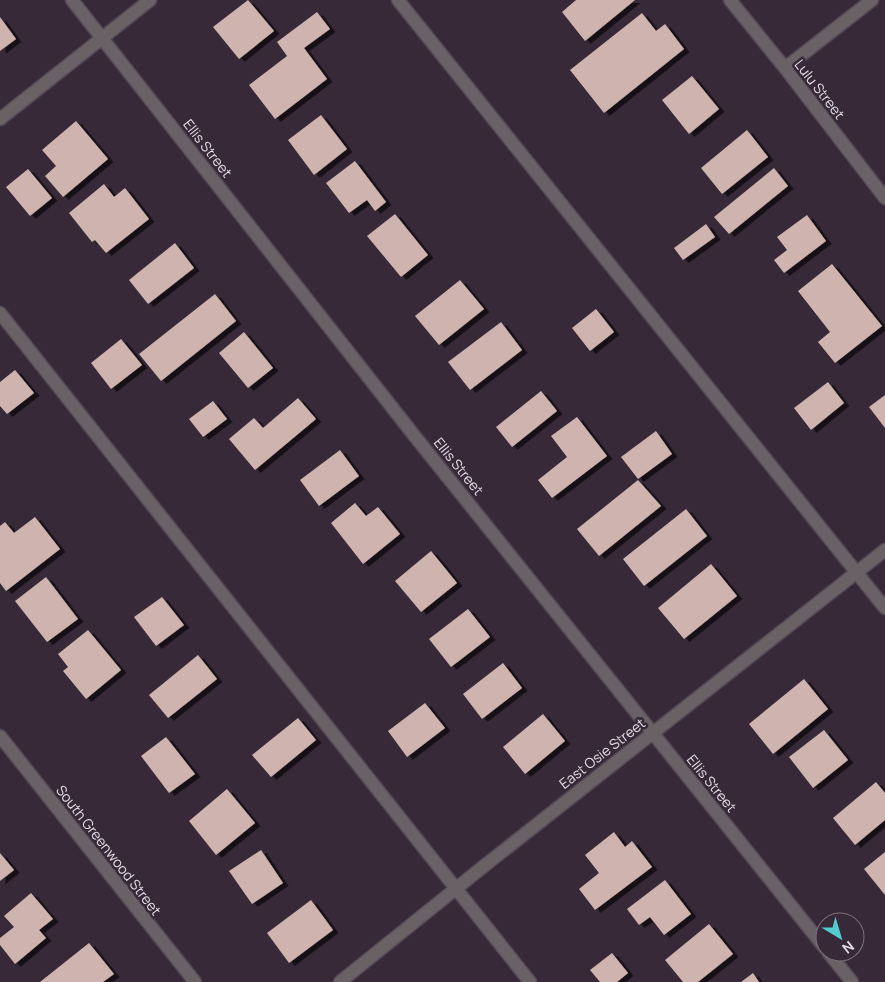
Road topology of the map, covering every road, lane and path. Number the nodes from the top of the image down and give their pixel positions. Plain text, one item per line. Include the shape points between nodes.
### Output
1 (72, 0) edge
2 (150, 0) edge
3 (398, 0) edge
4 (730, 0) edge
5 (872, 0) edge
6 (102, 38) junction
7 (785, 68) junction
8 (0, 119) edge
9 (885, 198) edge
10 (0, 313) edge
11 (885, 550) edge
12 (857, 572) junction
13 (885, 608) edge
14 (653, 733) junction
15 (0, 736) edge
16 (456, 888) junction
17 (815, 936) edge
18 (836, 962) edge
19 (195, 982) edge
20 (340, 982) edge
21 (530, 982) edge
22 (852, 982) edge

1 - 6 street, Ellis Street
2 - 6 street
3 - 12 street
4 - 7 street, Lulu Street
5 - 7 street
6 - 8 street
6 - 14 street, Ellis Street
7 - 9 street, Lulu Street
10 - 16 street
11 - 12 street, East Osie Street
12 - 13 street
12 - 14 street, East Osie Street
14 - 16 street, East Osie Street
14 - 17 street, Ellis Street
15 - 19 street, South Greenwood Street
16 - 20 street, East Osie Street
16 - 21 street
18 - 22 street

